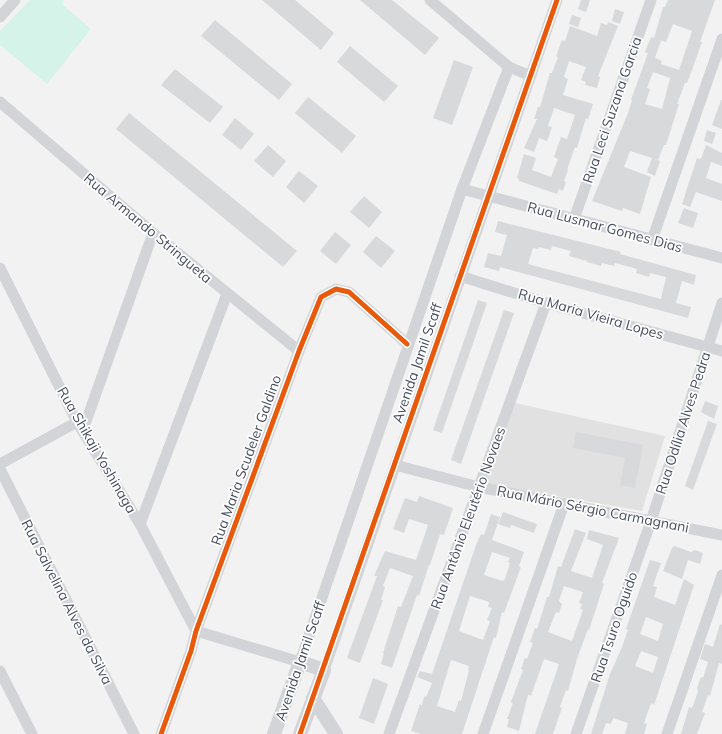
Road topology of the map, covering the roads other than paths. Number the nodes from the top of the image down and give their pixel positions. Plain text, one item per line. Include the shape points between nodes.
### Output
1 (15, 0) edge
2 (430, 0) edge
3 (556, 0) edge
4 (651, 0) edge
5 (0, 17) edge
6 (722, 38) edge
7 (509, 67) junction
8 (531, 76) junction
9 (0, 102) edge
10 (462, 189) junction
11 (487, 197) junction
12 (574, 219) junction
13 (153, 233) junction
14 (652, 240) junction
15 (722, 258) edge
16 (0, 268) edge
17 (460, 276) junction
18 (228, 294) junction
19 (546, 303) junction
20 (722, 303) edge
21 (408, 344) junction
22 (707, 347) junction
23 (299, 351) junction
24 (722, 351) edge
25 (80, 426) junction
26 (0, 464) edge
27 (395, 465) junction
28 (0, 469) edge
29 (479, 487) junction
30 (564, 504) junction
31 (651, 521) junction
32 (140, 524) junction
33 (722, 534) edge
34 (722, 574) edge
35 (196, 631) junction
36 (300, 662) junction
37 (324, 670) junction
38 (0, 671) edge
39 (313, 698) junction
40 (32, 734) edge
41 (134, 734) edge
42 (161, 734) edge
43 (274, 734) edge
44 (300, 734) edge
45 (336, 734) edge
46 (389, 734) edge
47 (483, 734) edge
48 (576, 734) edge
49 (667, 734) edge

1 - 5 street
2 - 7 street
3 - 8 street, Avenida Jamil Scaff
4 - 12 street, Rua Leci Suzana Garcia
6 - 14 street
7 - 8 street
7 - 10 street, Avenida Jamil Scaff
8 - 11 street, Avenida Jamil Scaff
9 - 13 street, Rua Armando Stringueta
10 - 11 street, Rua Lusmar Gomes Dias
10 - 21 street, Avenida Jamil Scaff
11 - 12 street, Rua Lusmar Gomes Dias
11 - 17 street, Avenida Jamil Scaff
12 - 14 street, Rua Lusmar Gomes Dias
13 - 18 street, Rua Armando Stringueta
13 - 25 street
14 - 15 street, Rua Lusmar Gomes Dias
16 - 25 street, Rua Shikaji Yoshinaga
17 - 19 street, Rua Maria Vieira Lopes
17 - 27 street, Avenida Jamil Scaff
18 - 23 street, Rua Armando Stringueta
18 - 32 street
19 - 22 street, Rua Maria Vieira Lopes
19 - 29 street, Rua Antônio Eleutério Novaes
20 - 22 street, Rua Odília Alves Pedra
21 - 23 street, Rua Maria Scudeler Galdino via 349,292 336,289 321,298
21 - 36 street, Avenida Jamil Scaff
22 - 24 street, Rua Maria Vieira Lopes
22 - 31 street, Rua Odília Alves Pedra
23 - 35 street, Rua Maria Scudeler Galdino
25 - 26 street
25 - 32 street, Rua Shikaji Yoshinaga
27 - 29 street, Rua Mário Sérgio Carmagnani
27 - 37 street, Avenida Jamil Scaff
28 - 41 street, Rua Salvelina Alves da Silva
29 - 30 street, Rua Mário Sérgio Carmagnani
29 - 46 street, Rua Antônio Eleutério Novaes
30 - 31 street, Rua Mário Sérgio Carmagnani
30 - 47 street
31 - 33 street, Rua Mário Sérgio Carmagnani
31 - 48 street, Rua Tsuro Oguido
32 - 35 street, Rua Shikaji Yoshinaga
34 - 49 street
35 - 36 street
35 - 42 street, Rua Maria Scudeler Galdino
36 - 37 street
36 - 43 street, Avenida Jamil Scaff
37 - 39 street, Avenida Jamil Scaff
38 - 40 street
39 - 44 street, Avenida Jamil Scaff
39 - 45 street

